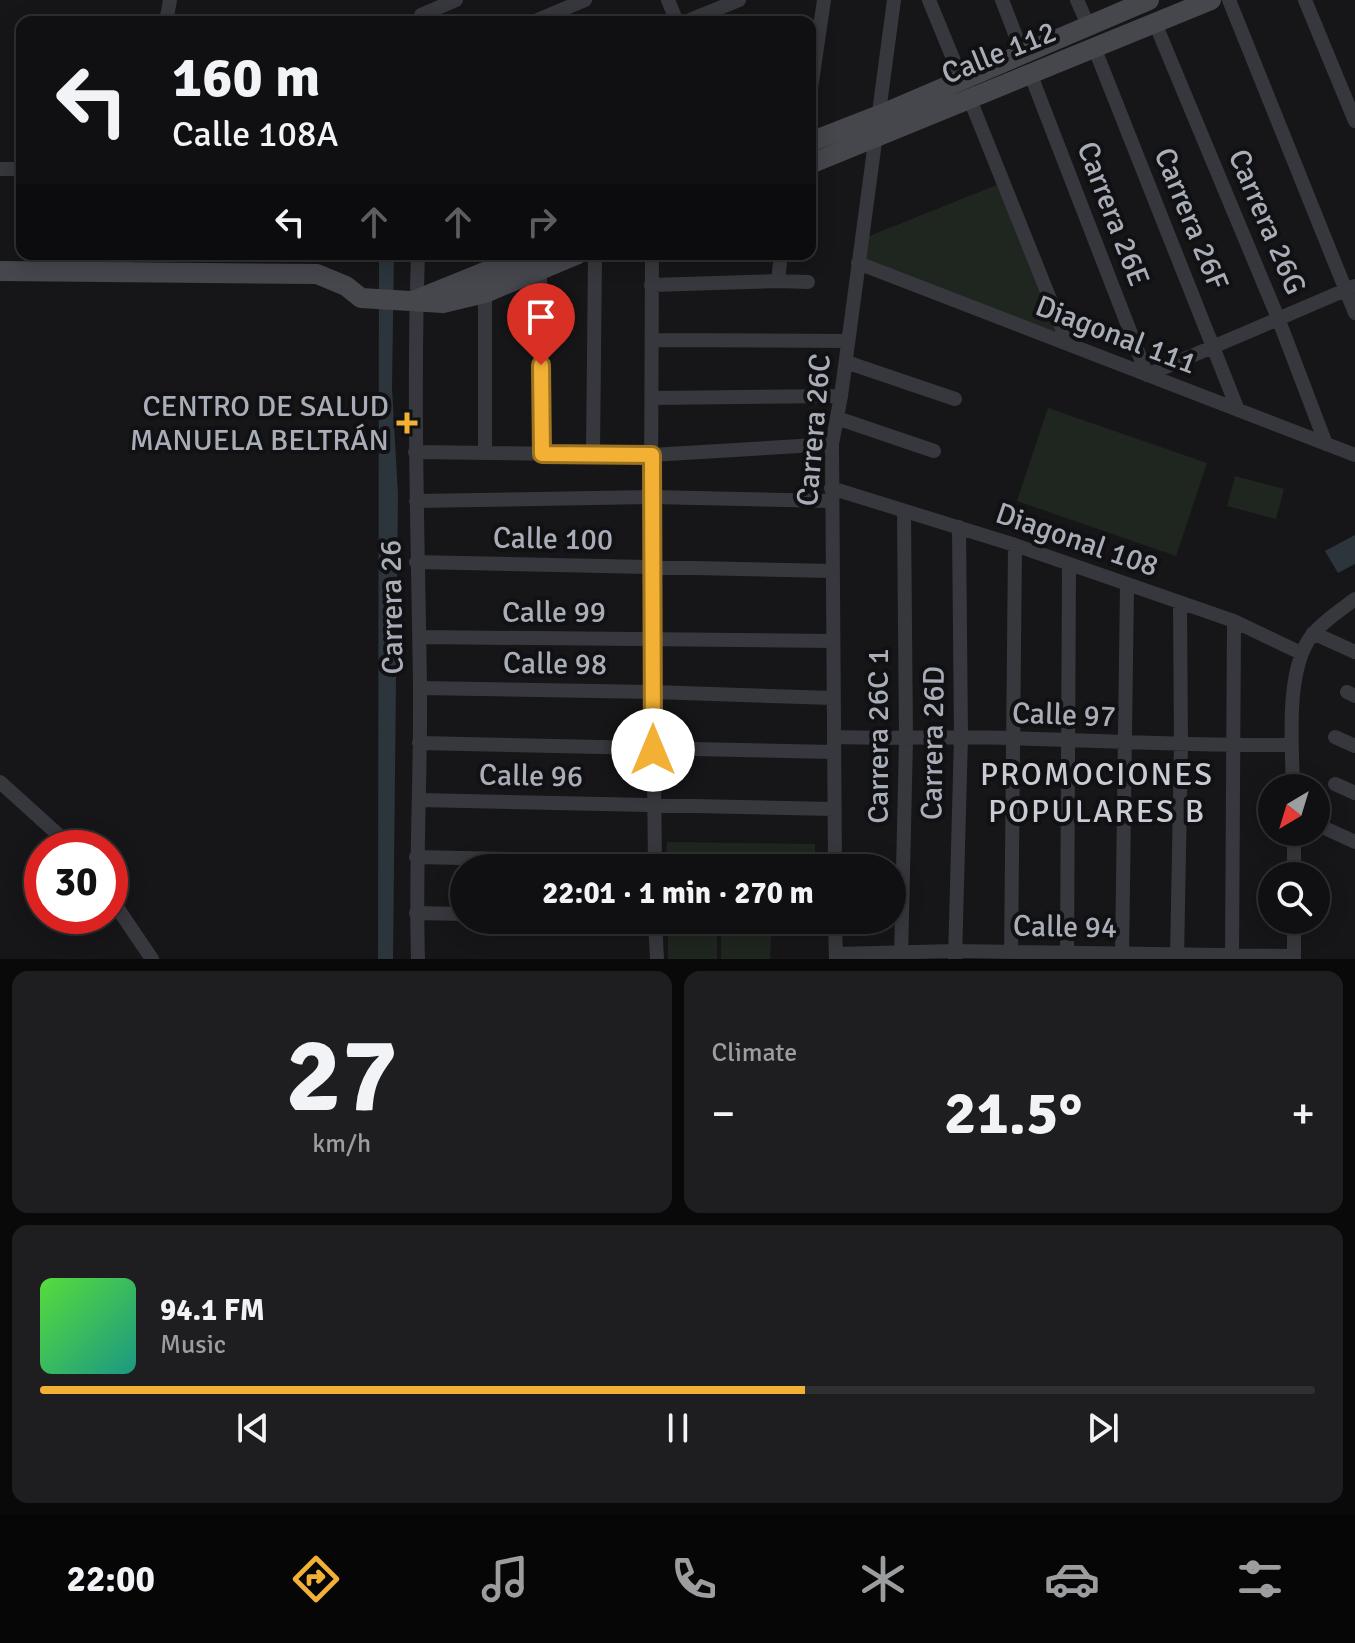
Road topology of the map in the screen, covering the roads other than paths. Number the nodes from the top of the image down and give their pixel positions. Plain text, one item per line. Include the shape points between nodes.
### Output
1 (456, 0) edge
2 (585, 0) edge
3 (739, 0) edge
4 (824, 0) edge
5 (894, 0) edge
6 (929, 0) edge
7 (1002, 0) edge
8 (1077, 0) edge
9 (1148, 0) edge
10 (1211, 0) edge
11 (1229, 0) edge
12 (1305, 0) edge
13 (421, 12) edge
14 (547, 16) edge
15 (700, 16) edge
16 (1155, 23) junction
17 (816, 25) edge
18 (1088, 25) junction
19 (1094, 47) junction
20 (1022, 52) junction
21 (1030, 73) junction
22 (961, 78) junction
23 (969, 97) junction
24 (1355, 119) edge
25 (876, 126) junction
26 (816, 141) edge
27 (816, 161) edge
28 (417, 260) edge
29 (595, 260) edge
30 (652, 260) edge
31 (780, 260) edge
32 (534, 261) edge
33 (124, 263) edge
34 (858, 263) junction
35 (0, 271) edge
36 (778, 281) junction
37 (808, 282) dead end
38 (651, 285) junction
39 (1350, 288) edge
40 (485, 293) junction
41 (412, 300) junction
42 (1355, 313) edge
43 (1278, 318) junction
44 (652, 340) junction
45 (848, 341) junction
46 (1068, 344) junction
47 (1214, 345) junction
48 (846, 362) junction
49 (1147, 375) junction
50 (841, 396) junction
51 (653, 398) junction
52 (955, 399) dead end
53 (1238, 410) junction
54 (837, 418) junction
55 (832, 444) junction
56 (1326, 444) junction
57 (934, 451) dead end
58 (415, 452) junction
59 (485, 453) junction
60 (542, 454) junction
61 (593, 454) junction
62 (652, 455) junction
63 (1355, 455) edge
64 (831, 495) junction
65 (651, 497) junction
66 (416, 501) junction
67 (904, 513) junction
68 (959, 527) junction
69 (1015, 545) junction
70 (416, 562) junction
71 (1069, 566) junction
72 (651, 567) junction
73 (832, 571) junction
74 (1127, 585) junction
75 (1355, 599) edge
76 (1180, 604) junction
77 (1234, 621) junction
78 (1313, 633) junction
79 (419, 637) junction
80 (653, 638) junction
81 (833, 641) junction
82 (1355, 652) edge
83 (1301, 653) junction
84 (420, 688) junction
85 (653, 692) junction
86 (833, 698) junction
87 (961, 737) junction
88 (1335, 737) dead end
89 (1014, 738) junction
90 (906, 740) junction
91 (1070, 741) junction
92 (419, 743) junction
93 (1125, 743) junction
94 (834, 745) junction
95 (1181, 745) junction
96 (1231, 745) junction
97 (1292, 745) junction
98 (1355, 746) edge
99 (653, 750) junction
100 (1293, 774) edge
101 (0, 782) edge
102 (1335, 784) dead end
103 (1355, 793) edge
104 (419, 800) junction
105 (653, 804) junction
106 (834, 809) junction
107 (53, 830) edge
108 (1330, 830) edge
109 (1355, 842) edge
110 (655, 854) edge
111 (835, 854) edge
112 (416, 857) junction
113 (450, 858) edge
114 (416, 913) junction
115 (450, 914) edge
116 (128, 924) edge
117 (656, 934) edge
118 (835, 934) edge
119 (1294, 934) edge
120 (901, 955) edge
121 (955, 955) edge
122 (1011, 955) edge
123 (1067, 955) edge
124 (836, 956) edge
125 (1122, 956) edge
126 (1232, 956) edge
127 (1177, 957) edge
128 (1294, 957) edge
129 (152, 959) edge
130 (418, 959) edge
131 (657, 959) edge

1 - 13 street
2 - 14 street
3 - 15 street
4 - 17 street
5 - 25 street, Carrera 26C
6 - 22 street
7 - 20 street
8 - 18 street
9 - 18 street, Calle 112
10 - 16 street, Calle 112
11 - 39 street
12 - 24 street
16 - 19 street, Calle 112
16 - 43 street, Carrera 26G
18 - 20 street, Calle 112
19 - 21 street, Calle 112
19 - 47 street, Carrera 26F
20 - 22 street, Calle 112
21 - 23 street, Calle 112
21 - 49 street, Carrera 26E
22 - 25 street, Calle 112
23 - 25 street, Calle 112
23 - 46 street
25 - 26 street, Calle 112
25 - 27 street, Calle 112
25 - 34 street, Carrera 26C
28 - 41 street, Carrera 26
29 - 61 street
30 - 38 street
31 - 36 street
32 - 40 street
32 - 41 street
32 - 60 street
33 - 35 street
33 - 41 street via 317,274 361,298
34 - 45 street, Carrera 26C
34 - 46 street, Diagonal 111
36 - 37 street
36 - 38 street
38 - 44 street
39 - 42 street
39 - 43 street
40 - 41 street via 443,303
40 - 59 street
41 - 58 street, Carrera 26
43 - 47 street
43 - 56 street, Carrera 26G
44 - 45 street
44 - 51 street
45 - 48 street, Carrera 26C
46 - 49 street, Diagonal 111
47 - 49 street
47 - 53 street, Carrera 26F
48 - 50 street, Carrera 26C
48 - 52 street
49 - 53 street, Diagonal 111
50 - 51 street
50 - 54 street, Carrera 26C
51 - 62 street
53 - 56 street, Diagonal 111
54 - 55 street, Carrera 26C
54 - 57 street
55 - 62 street
55 - 64 street, Carrera 26C
56 - 63 street, Diagonal 111
58 - 59 street
58 - 66 street, Carrera 26
59 - 60 street
60 - 61 street
61 - 62 street
62 - 65 street
64 - 65 street, Diagonal 108
64 - 67 street, Diagonal 108
64 - 73 street, Carrera 26C
65 - 66 street, Diagonal 108
65 - 72 street
66 - 70 street, Carrera 26
67 - 68 street, Diagonal 108
67 - 90 street, Carrera 26C 1
68 - 69 street, Diagonal 108
68 - 87 street, Carrera 26D
69 - 71 street, Diagonal 108
69 - 89 street
70 - 72 street, Calle 100
70 - 79 street, Carrera 26
71 - 74 street, Diagonal 108
71 - 91 street
72 - 73 street, Calle 100
72 - 80 street
73 - 81 street, Carrera 26C
74 - 76 street, Diagonal 108
74 - 93 street
75 - 78 street
76 - 77 street, Diagonal 108
76 - 95 street
77 - 83 street, Diagonal 108
77 - 96 street
78 - 82 street
78 - 83 street
79 - 80 street, Calle 99
79 - 84 street, Carrera 26
80 - 81 street, Calle 99
80 - 85 street
81 - 86 street, Carrera 26C
83 - 97 street
84 - 85 street, Calle 98
84 - 92 street, Carrera 26
85 - 86 street, Calle 98
85 - 99 street
86 - 94 street, Carrera 26C
87 - 89 street, Calle 97
87 - 90 street, Calle 97
87 - 121 street, Carrera 26D
88 - 98 street
89 - 91 street, Calle 97
89 - 122 street
90 - 94 street, Calle 97
90 - 120 street, Carrera 26C 1
91 - 93 street, Calle 97
91 - 123 street
92 - 99 street, Calle 97
92 - 104 street, Carrera 26
93 - 95 street, Calle 97
93 - 125 street
94 - 99 street, Calle 97
94 - 106 street, Carrera 26C
95 - 96 street, Calle 97
95 - 127 street
96 - 97 street, Calle 97
96 - 126 street
97 - 100 street
99 - 105 street
101 - 107 street
102 - 103 street
104 - 105 street, Calle 96
104 - 112 street, Carrera 26
105 - 106 street, Calle 96
105 - 110 street
106 - 111 street, Carrera 26C
108 - 109 street
112 - 113 street
112 - 114 street, Carrera 26
114 - 115 street
114 - 130 street, Carrera 26
116 - 129 street
117 - 131 street
118 - 124 street
119 - 128 street
120 - 121 street, Calle 94
120 - 124 street, Calle 94
121 - 122 street, Calle 94
122 - 123 street, Calle 94
123 - 125 street, Calle 94
125 - 127 street, Calle 94
126 - 127 street, Calle 94
126 - 128 street, Calle 94

